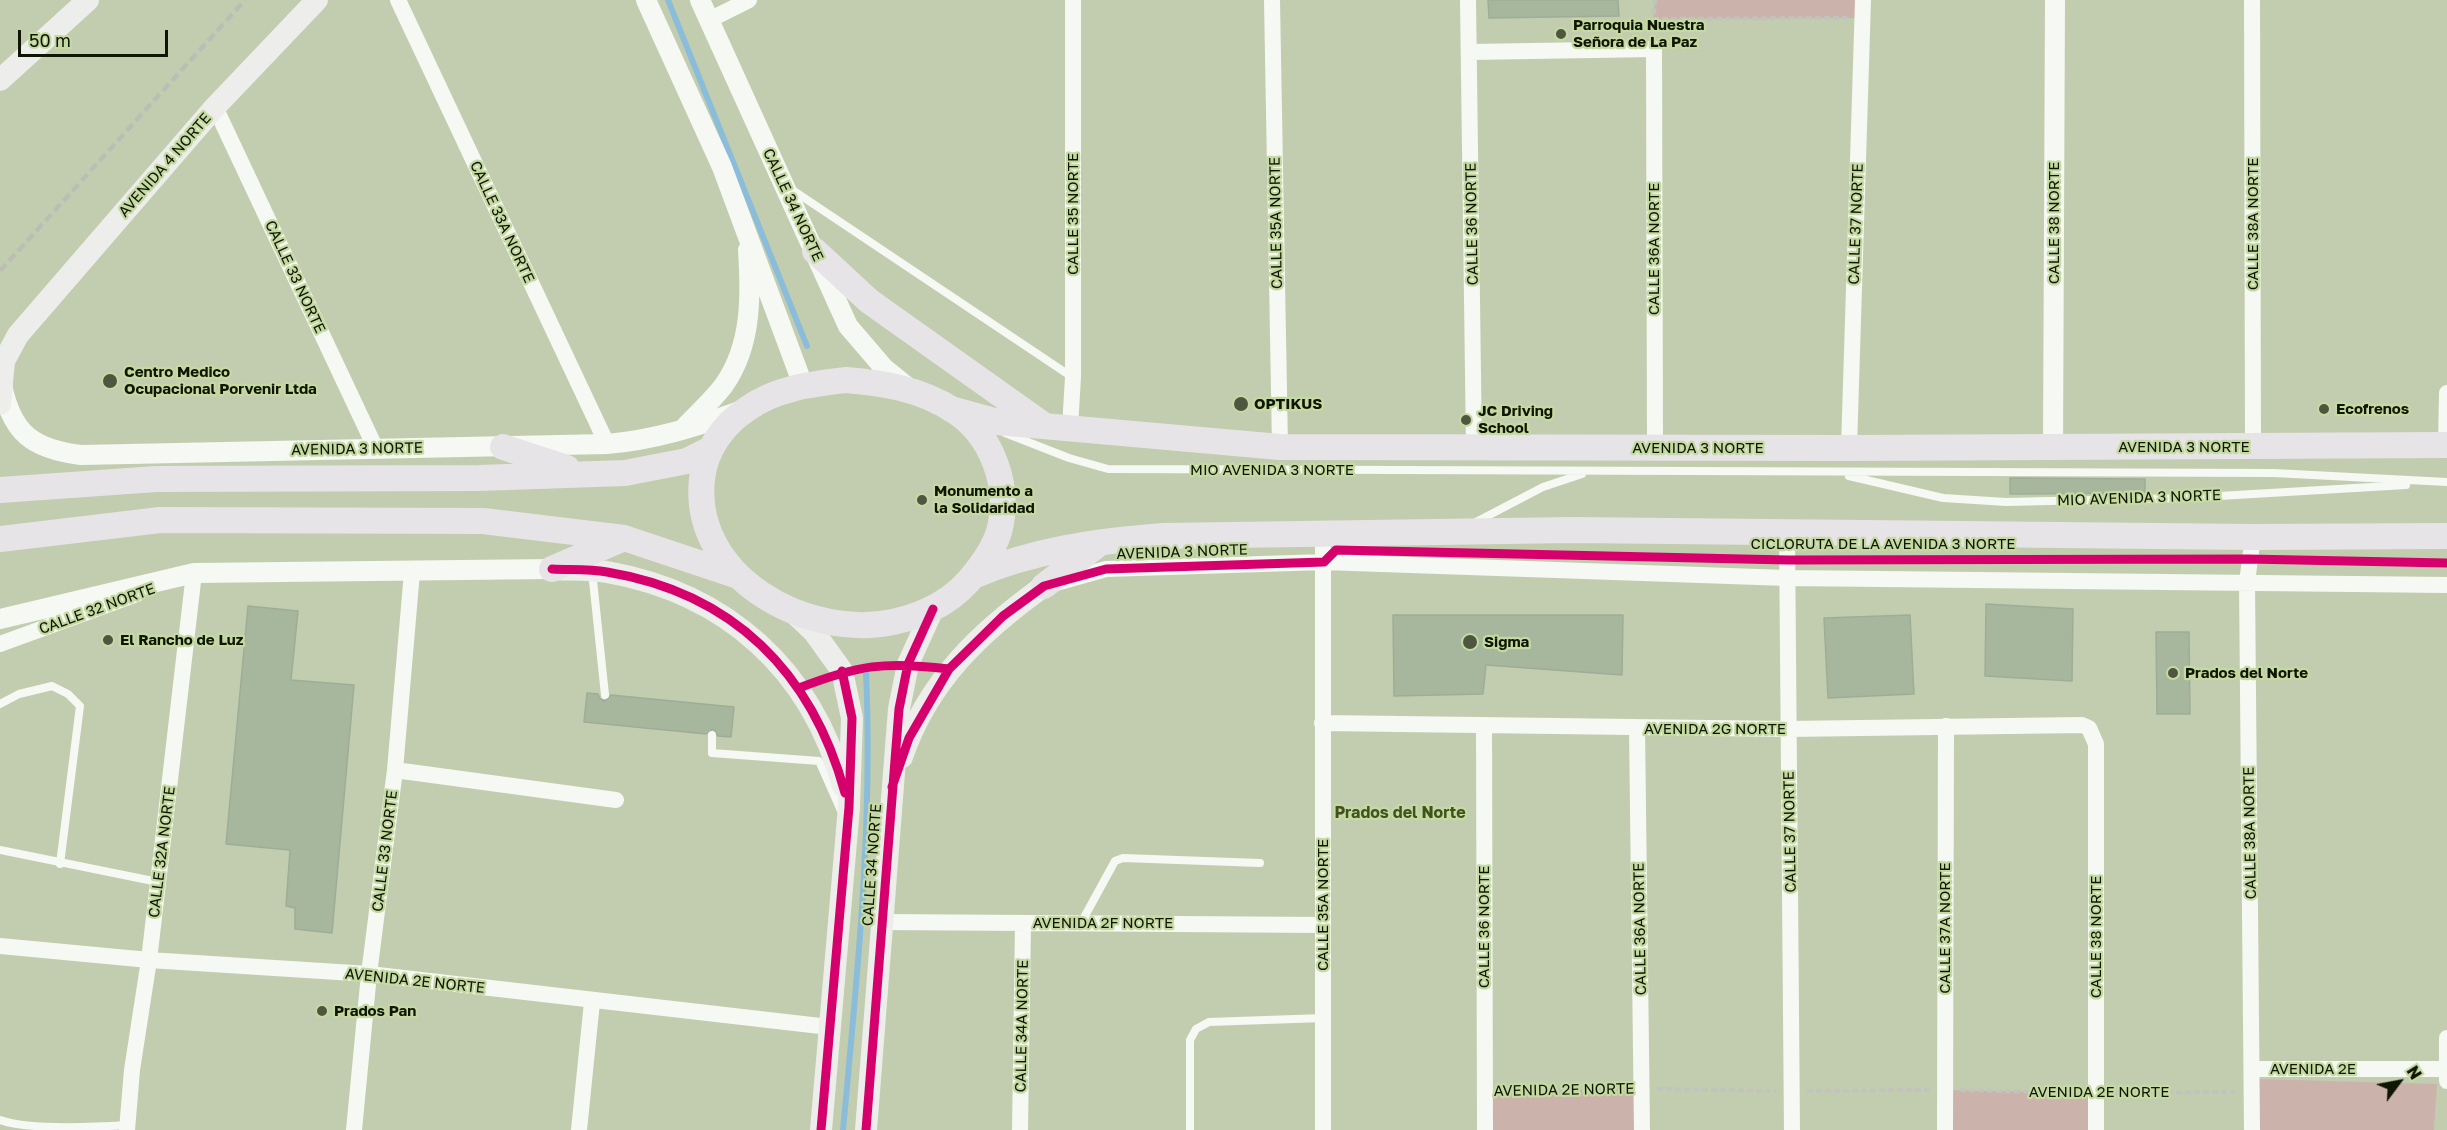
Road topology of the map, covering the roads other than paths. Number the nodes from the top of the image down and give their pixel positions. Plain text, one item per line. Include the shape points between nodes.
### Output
1 (88, 0) edge
2 (317, 0) edge
3 (398, 0) edge
4 (646, 0) edge
5 (700, 0) edge
6 (749, 0) edge
7 (1073, 0) edge
8 (1272, 0) edge
9 (1468, 0) edge
10 (1863, 0) edge
11 (2055, 0) edge
12 (2252, 0) edge
13 (709, 20) junction
14 (1470, 52) junction
15 (0, 80) edge
16 (215, 107) junction
17 (783, 184) junction
18 (746, 226) junction
19 (815, 251) junction
20 (1073, 377) junction
21 (803, 386) junction
22 (912, 391) junction
23 (2447, 393) edge
24 (1, 394) edge
25 (748, 408) junction
26 (958, 413) junction
27 (1058, 427) junction
28 (680, 432) junction
29 (607, 444) junction
30 (2446, 445) edge
31 (2053, 446) junction
32 (375, 447) junction
33 (503, 447) junction
34 (1280, 447) junction
35 (2253, 447) junction
36 (1474, 448) junction
37 (1655, 448) junction
38 (1849, 448) junction
39 (711, 449) junction
40 (1589, 471) junction
41 (1834, 472) junction
42 (582, 473) junction
43 (2447, 482) edge
44 (0, 490) edge
45 (1461, 531) junction
46 (1788, 533) junction
47 (1323, 536) junction
48 (2447, 536) edge
49 (2253, 537) junction
50 (624, 538) junction
51 (0, 539) edge
52 (1102, 542) junction
53 (1323, 562) junction
54 (552, 569) junction
55 (592, 571) junction
56 (412, 572) junction
57 (194, 573) junction
58 (973, 576) junction
59 (742, 577) junction
60 (1788, 578) junction
61 (2247, 582) junction
62 (2447, 585) edge
63 (1044, 586) junction
64 (933, 609) junction
65 (793, 612) junction
66 (0, 619) edge
67 (0, 644) edge
68 (605, 695) dead end
69 (0, 704) edge
70 (1322, 723) junction
71 (1484, 725) junction
72 (1946, 726) junction
73 (1637, 728) junction
74 (1788, 729) junction
75 (712, 735) dead end
76 (2096, 744) joint
77 (395, 770) junction
78 (892, 787) junction
79 (616, 800) dead end
80 (848, 816) junction
81 (0, 850) edge
82 (1260, 863) dead end
83 (60, 864) junction
84 (158, 882) junction
85 (882, 922) junction
86 (1023, 923) junction
87 (1081, 923) junction
88 (1323, 925) junction
89 (0, 946) edge
90 (149, 960) junction
91 (369, 974) junction
92 (592, 1002) junction
93 (1323, 1018) junction
94 (830, 1028) junction
95 (2447, 1038) edge
96 (2252, 1069) junction
97 (2446, 1069) edge
98 (2447, 1081) edge
99 (0, 1120) edge
100 (128, 1127) edge
101 (354, 1130) edge
102 (579, 1130) edge
103 (821, 1130) edge
104 (866, 1130) edge
105 (1020, 1130) edge
106 (1190, 1130) edge
107 (1323, 1130) edge
108 (1485, 1130) edge
109 (1642, 1130) edge
110 (1792, 1130) edge
111 (1945, 1130) edge
112 (2096, 1130) edge
113 (2252, 1130) edge

1 - 15 main road
2 - 16 main road, AVENIDA 4 NORTE
3 - 29 street, CALLE 33A NORTE
4 - 18 street
5 - 13 street, CALLE 34 NORTE
6 - 13 street
7 - 20 street, CALLE 35 NORTE
8 - 34 street, CALLE 35A NORTE
9 - 14 street, CALLE 36 NORTE
10 - 38 street, CALLE 37 NORTE
11 - 31 street, CALLE 38 NORTE
12 - 35 street, CALLE 38A NORTE
13 - 17 street, CALLE 34 NORTE
14 - 36 street, CALLE 36 NORTE
14 - 37 street, CALLE 36A NORTE via 1654,50
16 - 24 main road, AVENIDA 4 NORTE via 18,336 4,361
16 - 32 street, CALLE 33 NORTE
17 - 19 street, CALLE 34 NORTE
17 - 20 lane
18 - 21 street
18 - 28 street via 751,301 743,344 724,384
19 - 22 street, CALLE 34 NORTE via 848,326 884,368
19 - 27 main road via 869,301
20 - 27 street, CALLE 35 NORTE
21 - 22 main road, AVENIDA 3 NORTE via 846,380
21 - 25 main road, AVENIDA 3 NORTE
22 - 26 main road, AVENIDA 3 NORTE
23 - 30 street
24 - 32 street, AVENIDA 3 NORTE via 13,420 31,440 51,451 81,455
25 - 28 street, AVENIDA 3 NORTE
25 - 39 main road, AVENIDA 3 NORTE via 724,427
26 - 27 main road, AVENIDA 3 NORTE via 998,422
26 - 40 lane, MIO AVENIDA 3 NORTE via 1052,452 1108,469
26 - 58 main road via 976,429 996,462 1003,494 1000,529 989,555
27 - 34 main road, AVENIDA 3 NORTE
28 - 29 street, AVENIDA 3 NORTE via 645,441
29 - 33 street, AVENIDA 3 NORTE
30 - 35 main road, AVENIDA 3 NORTE
31 - 35 main road, AVENIDA 3 NORTE
31 - 38 main road, AVENIDA 3 NORTE
32 - 33 street, AVENIDA 3 NORTE
33 - 42 main road
34 - 36 main road, AVENIDA 3 NORTE
36 - 37 main road, AVENIDA 3 NORTE
37 - 38 main road, AVENIDA 3 NORTE
39 - 42 main road, AVENIDA 3 NORTE via 687,460 646,470
39 - 59 main road, AVENIDA 3 NORTE via 700,494 703,517 713,543
40 - 41 lane, MIO AVENIDA 3 NORTE
40 - 45 lane, MIO AVENIDA 3 NORTE via 1543,487
41 - 43 lane, MIO AVENIDA 3 NORTE via 2274,473
41 - 43 lane, MIO AVENIDA 3 NORTE via 1943,498 2006,502 2185,498
42 - 44 main road, AVENIDA 3 NORTE via 479,478 156,479
45 - 46 main road, AVENIDA 3 NORTE
45 - 47 main road, AVENIDA 3 NORTE
46 - 49 main road, AVENIDA 3 NORTE
46 - 60 street, CALLE 37 NORTE
47 - 52 main road, AVENIDA 3 NORTE via 1163,536
47 - 53 street, CALLE 35A NORTE
48 - 49 main road, AVENIDA 3 NORTE
49 - 61 street, CALLE 38A NORTE
50 - 51 main road via 483,521 160,520
50 - 54 main road
50 - 59 main road
52 - 58 main road, AVENIDA 3 NORTE via 1032,555
52 - 63 main road
53 - 60 street, AVENIDA 3 NORTE
53 - 63 street, AVENIDA 3 NORTE via 1106,569
53 - 70 street, CALLE 35A NORTE
54 - 55 main road
54 - 56 street
55 - 68 lane
55 - 80 main road via 680,592 714,609 774,657 819,719 834,754
56 - 57 street
56 - 77 street, CALLE 33 NORTE
57 - 66 street
57 - 67 street, CALLE 32 NORTE
57 - 84 street, CALLE 32A NORTE
58 - 64 main road via 958,593
59 - 65 main road
60 - 61 street, AVENIDA 3 NORTE
60 - 74 street, CALLE 37 NORTE
61 - 62 street, AVENIDA 3 NORTE
61 - 96 street, CALLE 38A NORTE
63 - 78 main road via 1003,616 949,669 909,738
64 - 65 main road via 882,624 852,626
64 - 78 main road, CALLE 34 NORTE via 908,664 899,709
65 - 80 main road, CALLE 34 NORTE via 814,632 842,671 852,718
69 - 83 lane via 19,694 52,686 80,706
70 - 71 street, AVENIDA 2G NORTE
70 - 88 street, CALLE 35A NORTE
71 - 73 street, AVENIDA 2G NORTE
71 - 108 street, CALLE 36 NORTE
72 - 74 street, AVENIDA 2G NORTE
72 - 76 street, AVENIDA 2G NORTE via 2082,725 2090,728
72 - 111 street, CALLE 37A NORTE
73 - 74 street, AVENIDA 2G NORTE
73 - 109 street, CALLE 36A NORTE
74 - 110 street, CALLE 37 NORTE
75 - 80 lane via 712,753 819,761
76 - 112 street, CALLE 38 NORTE
77 - 79 street
77 - 91 street, CALLE 33 NORTE
78 - 85 main road, CALLE 34 NORTE
80 - 94 main road, CALLE 34 NORTE
81 - 83 lane
82 - 87 lane via 1123,858 1115,861
83 - 84 lane
84 - 90 street, CALLE 32A NORTE
85 - 86 street, AVENIDA 2F NORTE
85 - 104 main road, CALLE 34 NORTE
86 - 87 street, AVENIDA 2F NORTE
86 - 105 street, CALLE 34A NORTE
87 - 88 street, AVENIDA 2F NORTE
88 - 93 street, CALLE 35A NORTE
89 - 90 street, AVENIDA 2E NORTE
90 - 91 street, AVENIDA 2E NORTE
90 - 100 street, CALLE 32A NORTE via 132,1070
91 - 92 street, AVENIDA 2E NORTE
91 - 101 street, CALLE 33 NORTE
92 - 94 street, AVENIDA 2E NORTE
92 - 102 street
93 - 106 lane via 1209,1022 1196,1029 1190,1040
93 - 107 street, CALLE 35A NORTE
94 - 103 main road, CALLE 34 NORTE
95 - 97 street
96 - 97 street, AVENIDA 2E
96 - 113 street, CALLE 38A NORTE
97 - 98 street
99 - 100 lane via 19,1125

